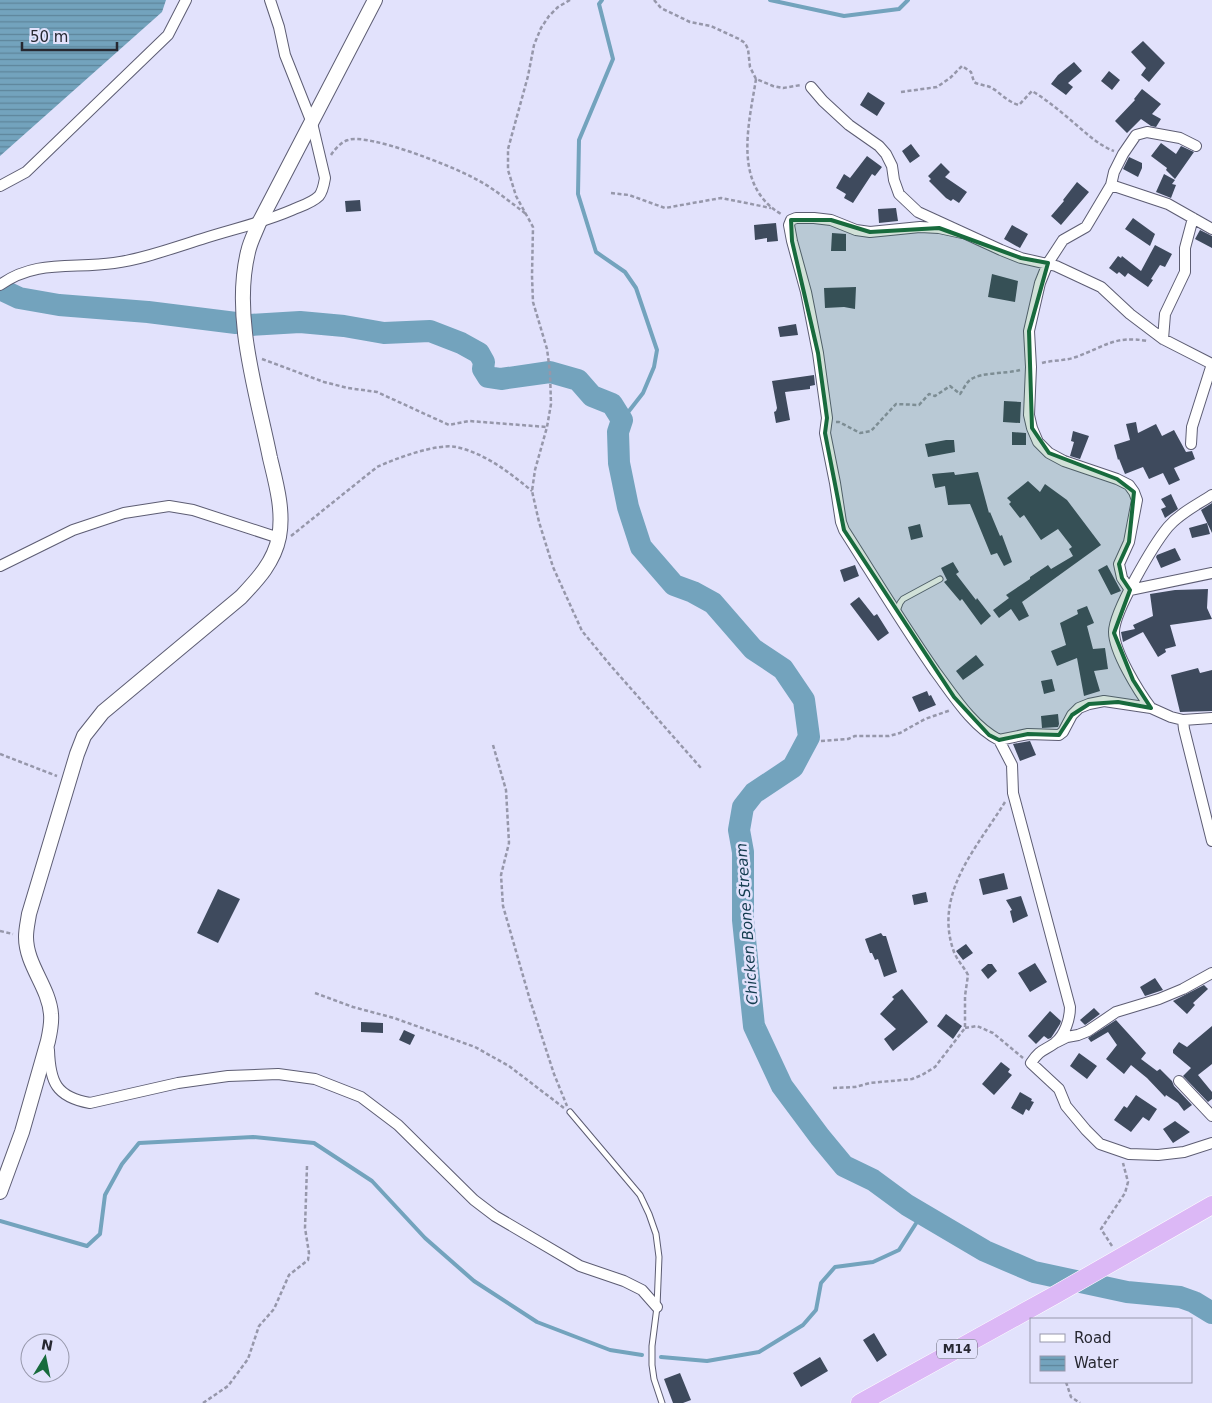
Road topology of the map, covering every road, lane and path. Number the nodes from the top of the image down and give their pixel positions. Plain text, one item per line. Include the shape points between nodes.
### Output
1 (186, 0) edge
2 (270, 0) edge
3 (376, 0) edge
4 (570, 0) edge
5 (654, 0) edge
6 (756, 79) junction
7 (812, 87) joint
8 (900, 92) dead end
9 (312, 123) junction
10 (1196, 146) dead end
11 (1123, 154) junction
12 (324, 170) junction
13 (1111, 184) junction
14 (0, 186) edge
15 (611, 193) dead end
16 (771, 208) junction
17 (528, 215) junction
18 (1193, 218) junction
19 (792, 220) junction
20 (259, 224) junction
21 (1212, 229) edge
22 (962, 233) junction
23 (1048, 263) junction
24 (0, 285) edge
25 (1162, 339) junction
26 (248, 354) junction
27 (1212, 364) edge
28 (1031, 367) junction
29 (826, 423) junction
30 (547, 427) junction
31 (1190, 444) dead end
32 (532, 492) junction
33 (1212, 495) edge
34 (277, 544) junction
35 (0, 566) edge
36 (1212, 573) edge
37 (940, 579) dead end
38 (1130, 590) junction
39 (898, 614) junction
40 (962, 706) junction
41 (1151, 708) junction
42 (1212, 718) edge
43 (1183, 720) junction
44 (999, 740) junction
45 (821, 741) dead end
46 (493, 745) dead end
47 (0, 754) edge
48 (701, 768) dead end
49 (69, 780) junction
50 (1013, 793) junction
51 (1212, 842) edge
52 (1212, 973) edge
53 (315, 993) dead end
54 (965, 1028) junction
55 (48, 1041) junction
56 (1056, 1042) junction
57 (1031, 1063) junction
58 (1179, 1081) dead end
59 (833, 1088) dead end
60 (570, 1112) junction
61 (1212, 1116) edge
62 (1212, 1143) edge
63 (1121, 1152) junction
64 (307, 1166) dead end
65 (0, 1192) edge
66 (1212, 1205) edge
67 (1112, 1263) junction
68 (657, 1306) junction
69 (1066, 1383) edge
70 (203, 1403) edge
71 (662, 1403) edge
72 (860, 1403) edge
73 (1080, 1403) edge

1 - 14 street via 168,35 26,172
2 - 9 street via 285,55
3 - 9 street
4 - 17 path via 549,16 534,44 508,148 508,170 513,187
5 - 6 path via 661,8 690,22 711,26 745,43
6 - 7 path via 783,88 805,84
6 - 16 path via 747,163 760,194
7 - 22 street via 849,125 886,154 899,194 907,203 918,212
8 - 11 path via 937,87 962,66 970,72 974,82 989,86 1012,103 1019,105 1032,91 1106,148
9 - 12 street
9 - 20 street
10 - 11 street via 1180,138 1147,132 1136,135
11 - 13 street
12 - 17 path via 328,157 349,140 394,146 473,177
12 - 20 street via 324,186 310,203
13 - 18 street via 1168,204
13 - 23 street via 1086,227 1063,240
15 - 16 path via 629,195 665,208 721,198
16 - 19 path
17 - 30 path via 532,227 533,302 547,349 550,372 551,404
18 - 21 street
18 - 25 street via 1185,248 1185,272 1166,314
19 - 22 street via 831,220 870,232 920,227
19 - 29 street via 789,225 818,353
20 - 24 street via 134,260 87,266 49,266 27,271
20 - 26 street via 248,252 242,298
22 - 23 street via 1021,258
23 - 25 street via 1100,287
23 - 28 street via 1029,331
25 - 27 street
25 - 28 path via 1156,342 1120,340 1077,357
26 - 30 path via 324,382 377,392 449,425 469,421
26 - 34 street via 276,482 280,521
27 - 31 street via 1192,427
28 - 29 path via 970,380 960,394 950,386 935,396 929,394 919,405 896,404 870,431 860,433 839,422
28 - 38 street via 1030,416 1038,442 1064,461 1117,479 1129,485 1134,492 1137,500 1129,542 1119,564 1122,578
29 - 39 street via 841,522
30 - 32 path
32 - 34 path via 508,471 480,456 455,447 441,447 394,459 377,467
32 - 48 path via 553,567 582,631
33 - 38 street via 1168,527
34 - 35 street via 193,510 169,506 124,513 73,530
34 - 49 street via 260,577 241,597 102,712 84,736
36 - 38 street
37 - 39 lane via 903,598 897,608
38 - 41 street via 1114,633 1117,648
39 - 40 street
40 - 44 street
40 - 45 path via 900,734
41 - 43 street
41 - 44 street via 1104,701 1089,704 1072,715 1059,735 1028,734
42 - 43 street
43 - 51 street
44 - 50 street via 1012,765
46 - 60 path via 506,790 509,843 502,875 503,906 554,1074
47 - 49 path
49 - 55 street via 29,914 26,937 52,1014
50 - 54 path via 958,877 948,912 954,951 968,974
50 - 56 street via 1070,1007 1066,1026
52 - 56 street via 1160,999 1116,1012 1078,1036
53 - 60 path via 475,1047 508,1066
54 - 57 path via 977,1026 993,1033
54 - 59 path via 935,1067 922,1075 912,1079
55 - 65 street via 22,1132
55 - 68 street via 50,1070 59,1090 77,1101 90,1103 178,1083 228,1076 278,1074 315,1079 344,1089 398,1125 474,1200 495,1216 580,1266 642,1290
56 - 57 street via 1037,1054
57 - 63 street via 1060,1088 1066,1106 1100,1144
58 - 61 street
60 - 68 lane via 640,1194 650,1214 659,1258
62 - 63 street via 1184,1152 1158,1155
63 - 67 path via 1128,1182 1125,1193 1101,1229
64 - 70 path via 305,1228 308,1260 289,1275 274,1309 259,1326 248,1359 238,1373 228,1386
66 - 67 highway, M14
67 - 72 highway, M14
68 - 71 lane via 652,1365
69 - 73 path via 1071,1397

